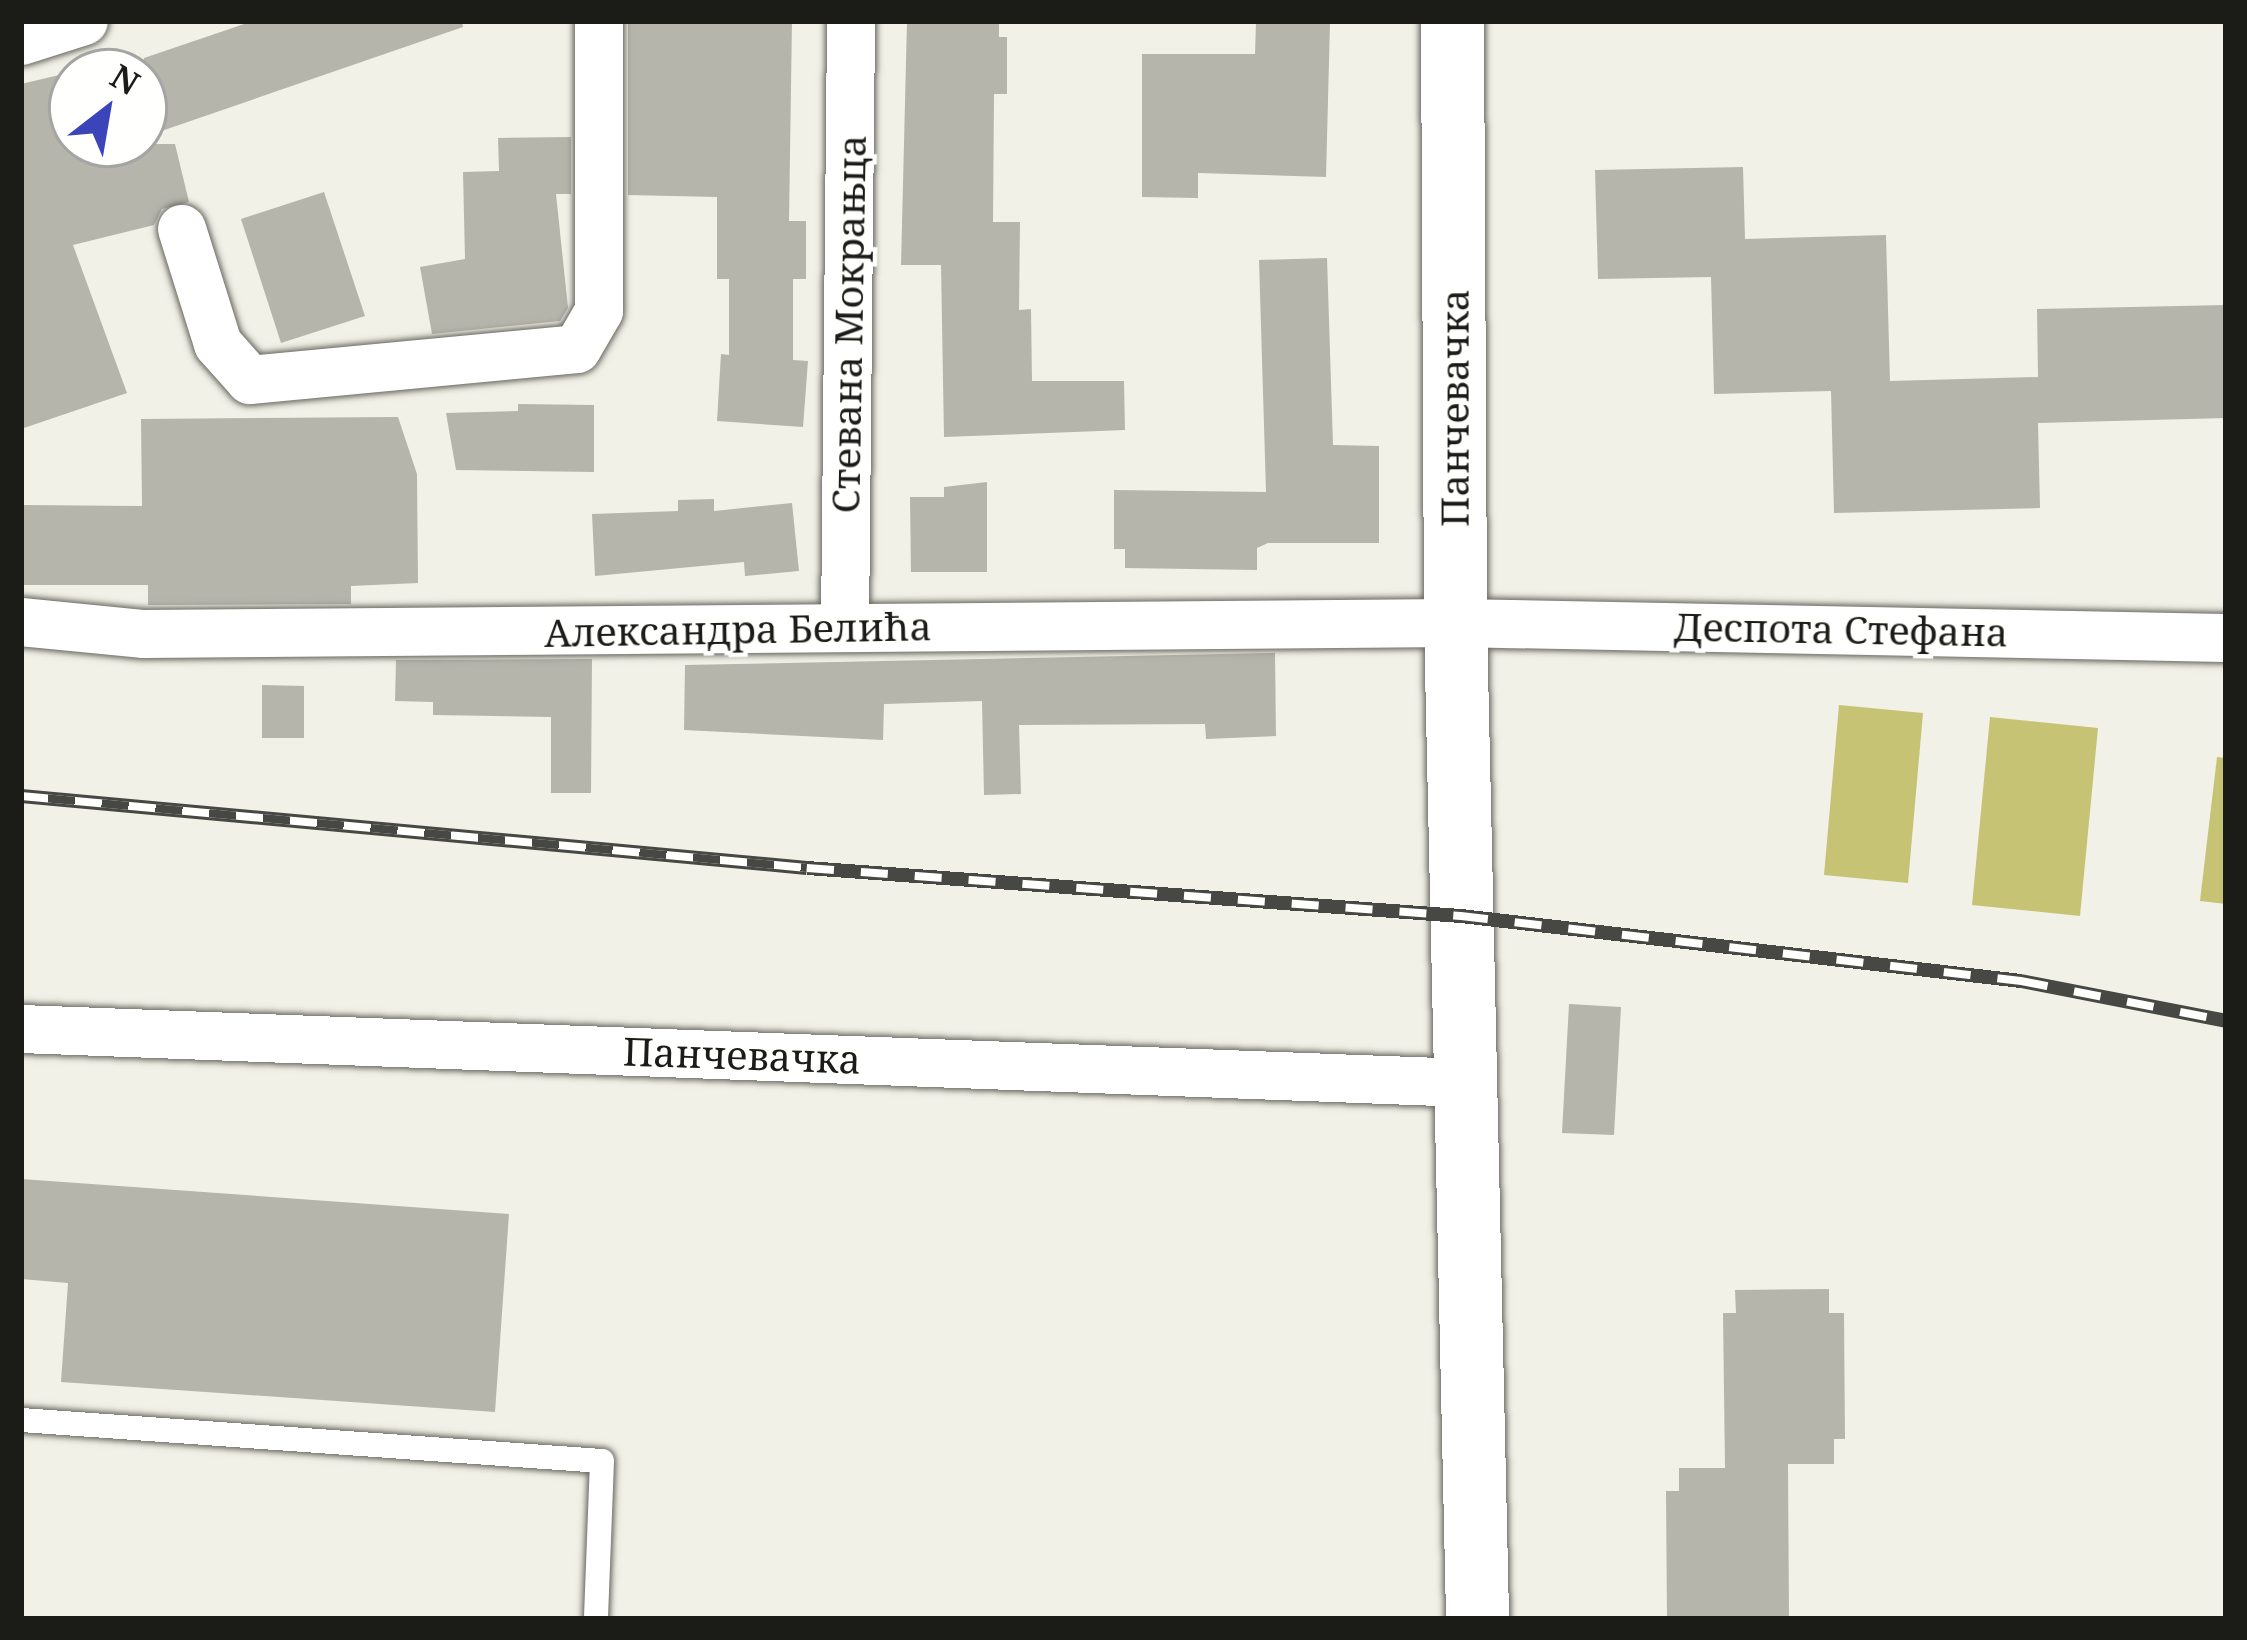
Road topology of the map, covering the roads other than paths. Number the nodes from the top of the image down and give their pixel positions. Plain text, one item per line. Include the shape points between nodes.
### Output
1 (83, 21) edge
2 (599, 21) edge
3 (851, 21) edge
4 (1452, 21) edge
5 (21, 41) edge
6 (182, 229) dead end
7 (21, 622) edge
8 (1455, 623) junction
9 (845, 628) junction
10 (2226, 638) edge
11 (21, 1029) edge
12 (1463, 1084) junction
13 (21, 1420) edge
14 (596, 1619) edge
15 (1477, 1619) edge

1 - 5 street
2 - 6 street via 599,310 578,350 250,380 218,344
3 - 9 street, Стевана Мокрањца
4 - 8 street, Панчевачка
7 - 9 street, Александра Белића via 144,634
8 - 9 street, Александра Белића
8 - 10 street, Деспота Стефана
8 - 12 street, Панчевачка
11 - 12 street, Панчевачка
12 - 15 street, Панчевачка
13 - 14 lane via 602,1461

